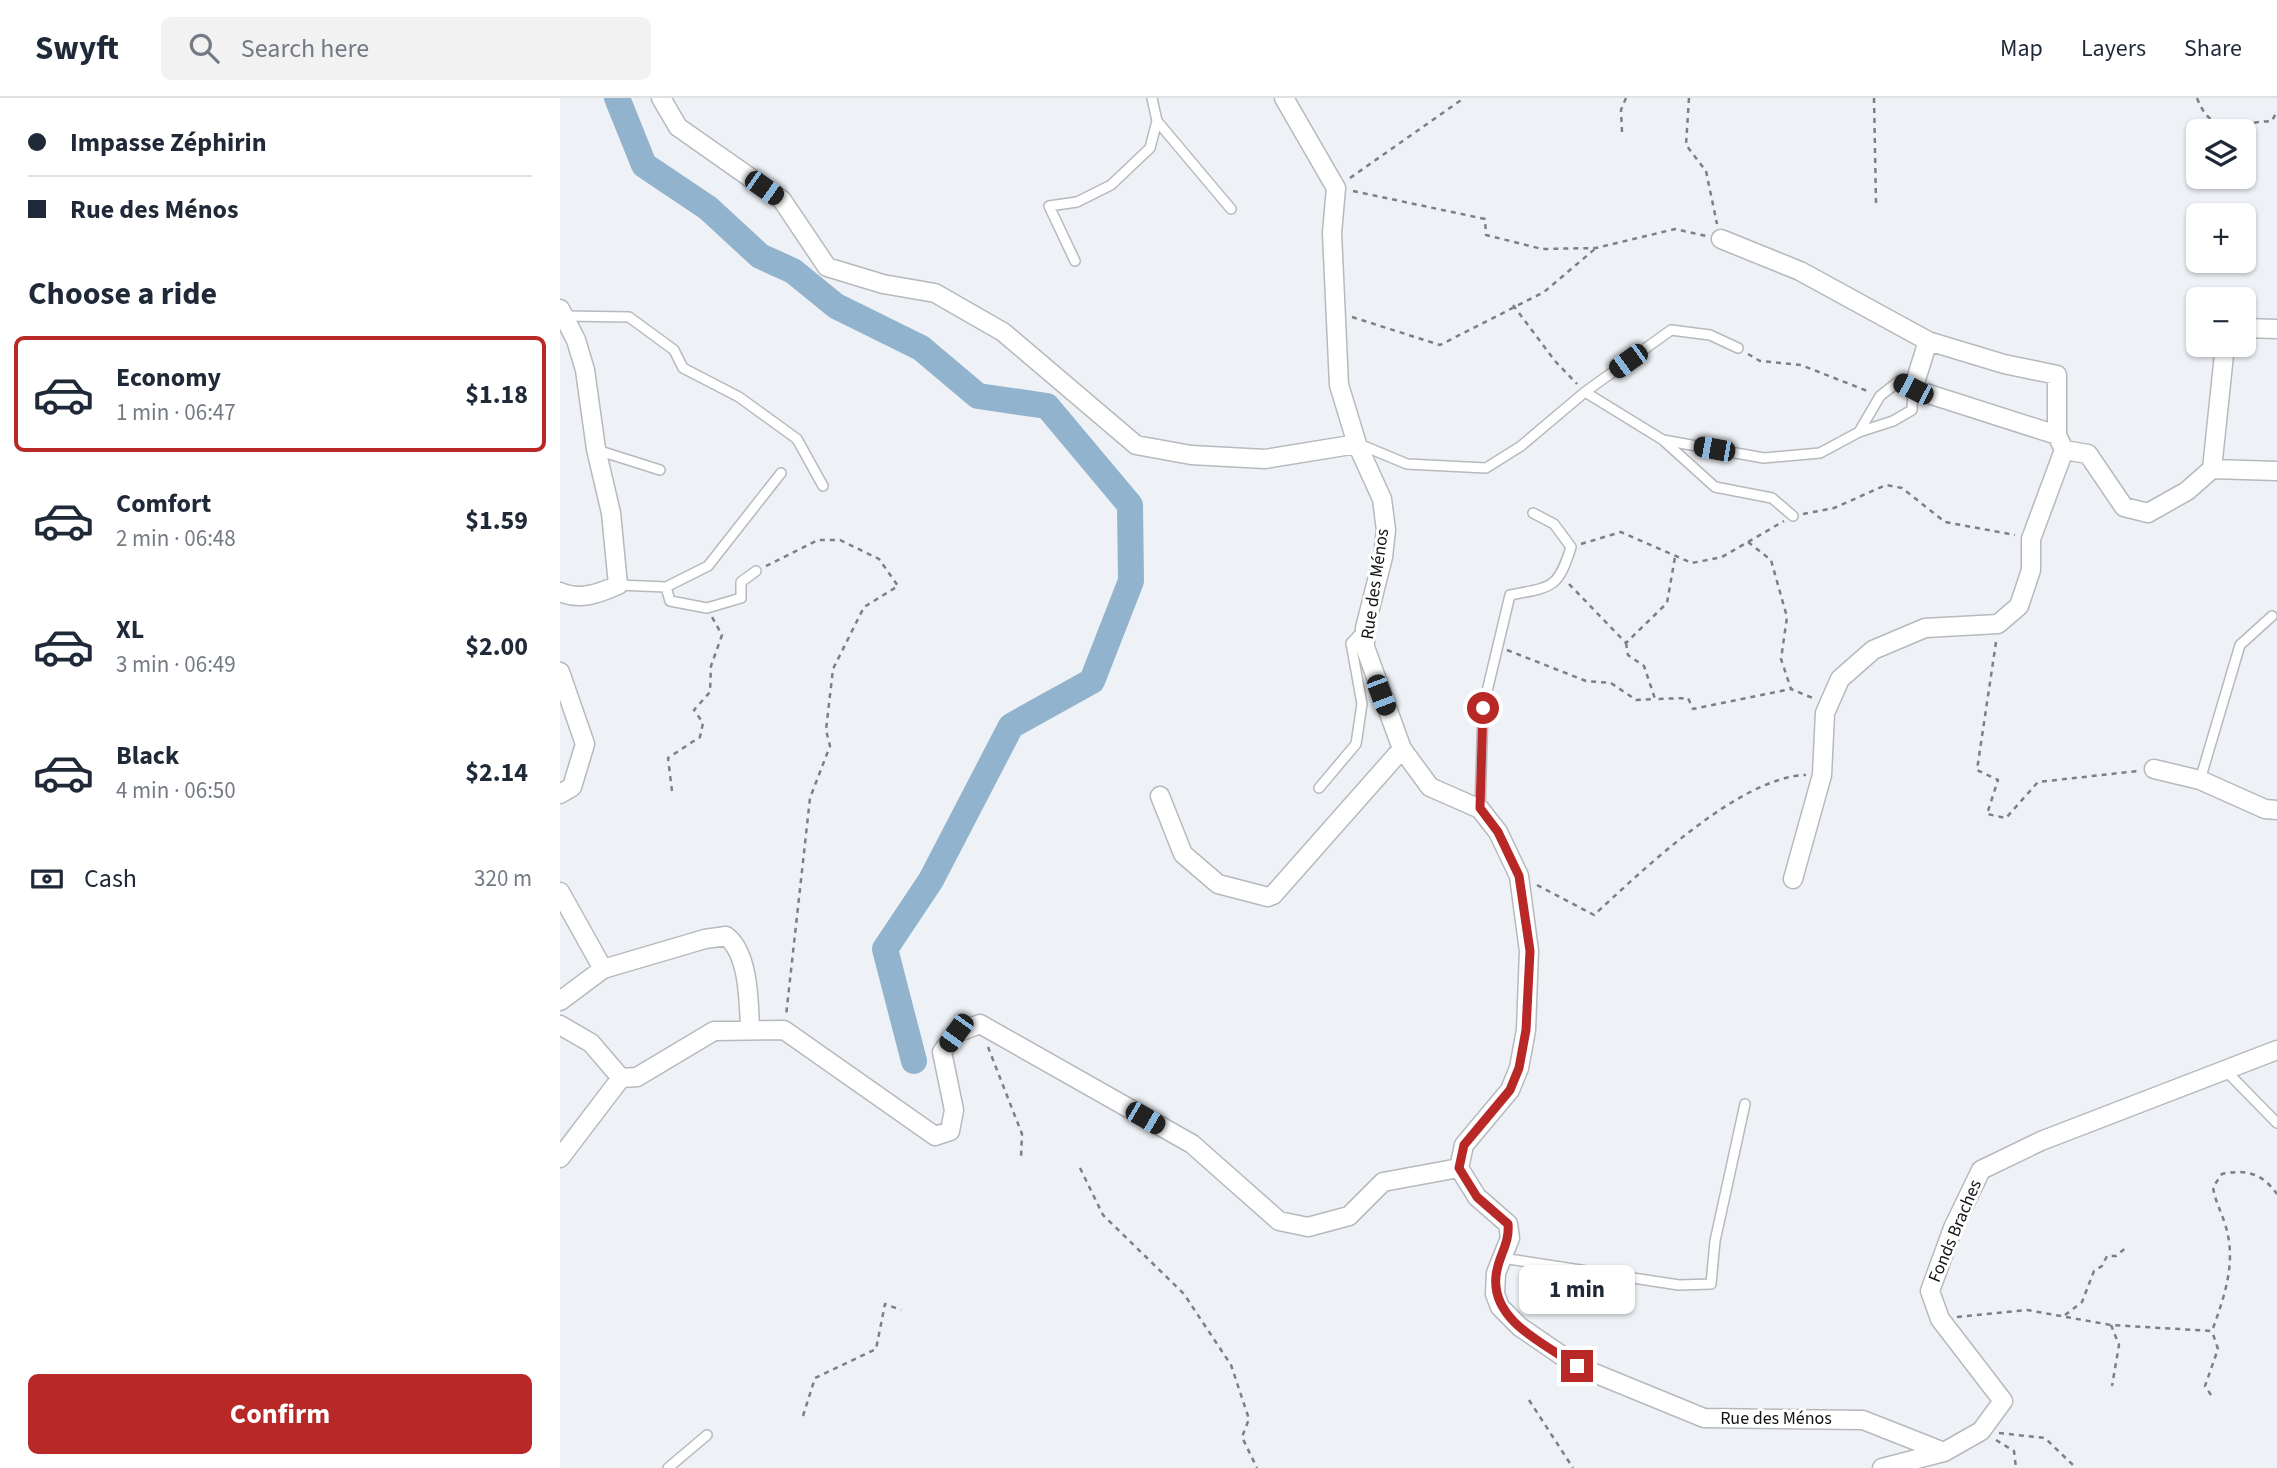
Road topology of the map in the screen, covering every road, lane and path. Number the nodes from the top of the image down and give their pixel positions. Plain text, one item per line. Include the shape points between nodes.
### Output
1 (662, 98) edge
2 (1152, 98) edge
3 (1284, 98) edge
4 (1464, 98) edge
5 (1626, 98) edge
6 (1689, 98) edge
7 (1874, 98) edge
8 (2197, 98) edge
9 (2277, 111) edge
10 (1157, 121) junction
11 (1622, 132) dead end
12 (1336, 188) junction
13 (1876, 203) dead end
14 (1231, 209) dead end
15 (1721, 239) junction
16 (1596, 248) junction
17 (1075, 261) dead end
18 (1513, 305) junction
19 (1336, 312) junction
20 (563, 313) edge
21 (2256, 328) edge
22 (2277, 328) edge
23 (1928, 341) junction
24 (1738, 348) joint
25 (2224, 357) edge
26 (1913, 389) junction
27 (1585, 392) junction
28 (1880, 396) junction
29 (1859, 432) junction
30 (1663, 440) junction
31 (2061, 442) junction
32 (1357, 444) junction
33 (596, 449) junction
34 (2212, 469) junction
35 (660, 470) dead end
36 (2277, 471) edge
37 (781, 473) dead end
38 (823, 486) dead end
39 (1534, 513) dead end
40 (1793, 516) junction
41 (2031, 539) junction
42 (1748, 542) junction
43 (1571, 547) junction
44 (1675, 556) junction
45 (756, 571) joint
46 (1561, 577) junction
47 (618, 585) junction
48 (666, 587) junction
49 (560, 592) edge
50 (707, 608) junction
51 (2272, 615) dead end
52 (1998, 624) junction
53 (1365, 628) junction
54 (1626, 643) junction
55 (1498, 646) junction
56 (560, 672) edge
57 (1791, 689) junction
58 (1655, 699) junction
59 (1825, 713) junction
60 (1402, 750) junction
61 (2154, 769) joint
62 (1822, 775) junction
63 (2200, 780) junction
64 (1319, 788) dead end
65 (672, 791) dead end
66 (560, 794) edge
67 (1160, 796) dead end
68 (1480, 808) junction
69 (2277, 810) edge
70 (1519, 876) junction
71 (1793, 879) dead end
72 (560, 892) edge
73 (603, 969) junction
74 (560, 1001) edge
75 (980, 1024) junction
76 (560, 1025) edge
77 (750, 1030) junction
78 (784, 1030) junction
79 (2277, 1050) edge
80 (2227, 1072) junction
81 (621, 1078) junction
82 (1745, 1104) dead end
83 (2277, 1123) edge
84 (1021, 1157) dead end
85 (560, 1158) edge
86 (1080, 1168) dead end
87 (1459, 1168) junction
88 (2277, 1194) edge
89 (2129, 1246) dead end
90 (1502, 1258) junction
91 (901, 1310) dead end
92 (2065, 1315) junction
93 (1940, 1319) junction
94 (2111, 1325) junction
95 (2212, 1331) junction
96 (2112, 1386) dead end
97 (2211, 1395) dead end
98 (1529, 1400) dead end
99 (803, 1416) dead end
100 (1982, 1431) junction
101 (707, 1435) dead end
102 (1944, 1452) junction
103 (668, 1468) edge
104 (1257, 1468) edge
105 (1573, 1468) edge
106 (1881, 1468) edge
107 (2016, 1468) edge
108 (2076, 1468) edge

1 - 32 street via 678,127 782,200 827,267 935,293 958,306 1003,332 1136,444 1191,456 1265,459
2 - 10 lane
3 - 12 street
4 - 12 path
5 - 11 path via 1621,110
6 - 15 path via 1686,145 1706,171
7 - 13 path
8 - 9 path via 2214,124 2272,121
10 - 14 lane
10 - 17 lane via 1150,148 1111,185 1077,202 1049,206
12 - 16 path via 1485,219 1486,235 1542,249
12 - 19 street, Rue des Ménos via 1332,233
15 - 16 path via 1675,229
15 - 23 street via 1800,271
16 - 18 path via 1544,292
18 - 19 path via 1440,345
18 - 27 path
19 - 32 street, Rue des Ménos via 1339,385
20 - 33 street via 585,370
20 - 38 lane via 629,317 674,350 683,368 739,397 797,439
21 - 22 street
23 - 26 street
23 - 31 street via 2057,375
24 - 27 lane via 1710,335 1671,330
24 - 28 path via 1760,361 1801,365
25 - 34 street
26 - 28 lane via 1899,381
26 - 29 lane via 1912,410 1893,422
26 - 31 street
27 - 30 lane
27 - 32 lane via 1521,446 1486,468 1407,464
28 - 29 lane
29 - 30 lane via 1820,453 1765,458
30 - 40 lane via 1714,488 1772,498
31 - 34 street via 2088,454 2124,507 2148,513 2187,491
31 - 41 street
32 - 53 street, Rue des Ménos via 1381,499 1385,530
33 - 35 lane
33 - 47 street via 611,513
34 - 36 street
37 - 48 lane via 708,566
39 - 43 lane via 1554,524
40 - 41 path via 1834,508 1886,485 1902,488 1945,522
40 - 42 path
41 - 52 street via 2031,570 2019,606
42 - 44 path via 1722,557 1692,563
42 - 57 path via 1771,560 1787,617 1781,659
43 - 44 path via 1621,532
43 - 46 lane
44 - 54 path via 1667,603
45 - 50 lane via 741,582 741,598
45 - 78 path via 818,540 840,540 879,559 898,586 864,607 833,669 826,730 830,746 810,798
46 - 54 path
46 - 55 lane via 1550,588 1510,595
47 - 48 lane
47 - 49 street via 594,595
48 - 50 lane via 670,601
50 - 65 path via 722,635 710,666 710,692 694,710 704,723 700,737 668,758
51 - 63 lane via 2240,645
52 - 59 street via 1925,628 1873,650 1840,678
52 - 61 path via 1977,770 1998,780 1987,814 2006,818 2038,782
53 - 60 street, Rue des Ménos via 1365,647
53 - 64 lane via 1351,643 1362,704 1356,744
54 - 58 path via 1628,655 1644,666
55 - 58 path via 1586,681 1611,683 1636,700
55 - 68 lane via 1483,708
56 - 66 street via 585,744 572,787
57 - 58 path via 1692,709 1688,698
57 - 59 path via 1813,697
59 - 62 street
60 - 67 street via 1268,897 1218,884 1183,854
60 - 68 street, Rue des Ménos via 1430,787
61 - 63 street
62 - 70 path via 1786,776 1702,823 1594,915
62 - 71 street
63 - 69 street via 2264,809
68 - 70 street via 1498,832
70 - 87 street via 1530,951 1519,1068 1510,1090 1464,1145
72 - 73 street
73 - 74 street
73 - 77 street via 726,936 738,947 742,960
75 - 78 street via 956,1033 943,1052 954,1110 950,1131 935,1136
75 - 84 path via 1023,1134
75 - 87 street via 1192,1144 1279,1221 1308,1227 1349,1216 1383,1182
76 - 81 street via 591,1043
77 - 78 street
77 - 81 street via 714,1031 637,1077
79 - 80 street, Fonds Braches
80 - 83 lane
80 - 93 street, Fonds Braches via 2041,1141 1982,1170 1953,1228 1930,1291
81 - 85 street
82 - 90 lane via 1715,1241 1711,1284 1679,1285
86 - 104 path via 1103,1215 1184,1294 1231,1365 1249,1419 1242,1437
87 - 90 street, Rue des Ménos via 1477,1197 1508,1224 1510,1238
88 - 95 path via 2251,1171 2222,1174 2213,1187 2232,1264
89 - 92 path via 2116,1256 2107,1256 2094,1271 2082,1303
90 - 102 street, Rue des Ménos via 1495,1294 1500,1307 1520,1327 1588,1371 1704,1418 1863,1420
91 - 99 path via 886,1304 876,1349 815,1378
92 - 93 path via 2027,1310
92 - 94 path
93 - 100 street, Fonds Braches via 2003,1401
94 - 95 path
94 - 96 path via 2119,1345
95 - 97 path via 2218,1349 2205,1386
98 - 105 path
100 - 102 street, Fonds Braches
100 - 107 path via 2014,1451
100 - 108 path via 2045,1438
101 - 103 lane
102 - 106 street, Fonds Braches

